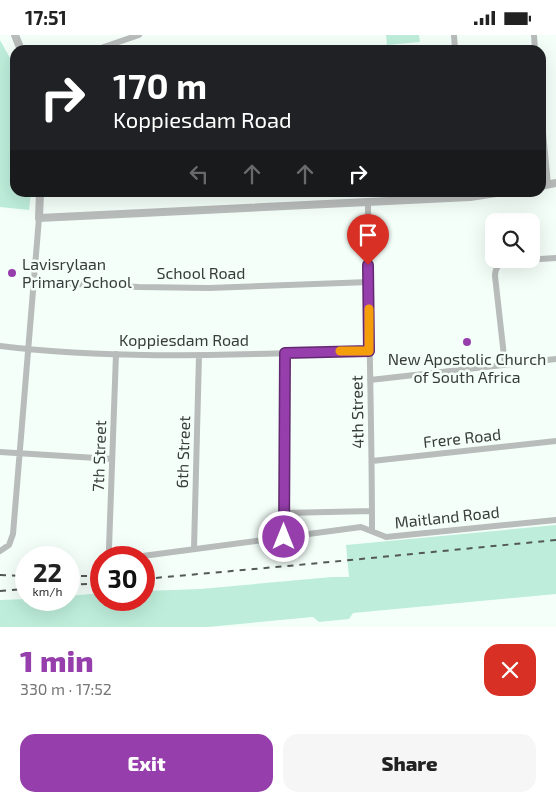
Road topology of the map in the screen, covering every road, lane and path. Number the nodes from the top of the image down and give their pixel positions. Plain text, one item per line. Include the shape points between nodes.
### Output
1 (139, 35) edge
2 (126, 37) edge
3 (106, 45) edge
4 (546, 164) edge
5 (548, 185) edge
6 (40, 197) edge
7 (440, 197) edge
8 (368, 202) junction
9 (39, 218) junction
10 (556, 258) edge
11 (34, 282) junction
12 (368, 282) junction
13 (0, 346) edge
14 (28, 350) junction
15 (369, 351) junction
16 (285, 353) junction
17 (116, 354) junction
18 (199, 355) junction
19 (556, 359) edge
20 (505, 365) junction
21 (370, 380) junction
22 (556, 441) edge
23 (0, 452) edge
24 (20, 453) junction
25 (112, 459) junction
26 (372, 461) junction
27 (372, 511) junction
28 (284, 513) junction
29 (556, 520) edge
30 (372, 530) junction
31 (284, 537) junction
32 (109, 546) edge
33 (194, 549) junction
34 (0, 551) edge
35 (155, 554) edge

1 - 2 street
2 - 3 street
4 - 5 street
6 - 9 street
7 - 8 street
8 - 9 street
8 - 12 street, 4th Street
9 - 11 street
10 - 20 street via 508,261 496,267
11 - 12 street, School Road via 209,288
11 - 14 street
12 - 15 street, 4th Street
13 - 14 street, Koppiesdam Road
14 - 17 street, Koppiesdam Road
14 - 24 street
15 - 16 street, Koppiesdam Road
15 - 21 street, 4th Street
16 - 18 street, Koppiesdam Road
16 - 28 street
17 - 18 street, Koppiesdam Road
17 - 25 street, 7th Street
18 - 33 street, 6th Street
19 - 20 street
20 - 21 street
21 - 26 street, 4th Street
22 - 26 street, Frere Road
23 - 24 street
24 - 25 street
24 - 34 street via 13,534 9,545
25 - 32 street, 7th Street
26 - 27 street, 4th Street
27 - 28 street
27 - 30 street, 4th Street
28 - 31 street
29 - 30 street, Maitland Road via 386,537
30 - 31 street, Maitland Road via 361,527
31 - 33 street, Maitland Road
33 - 35 street, Maitland Road

